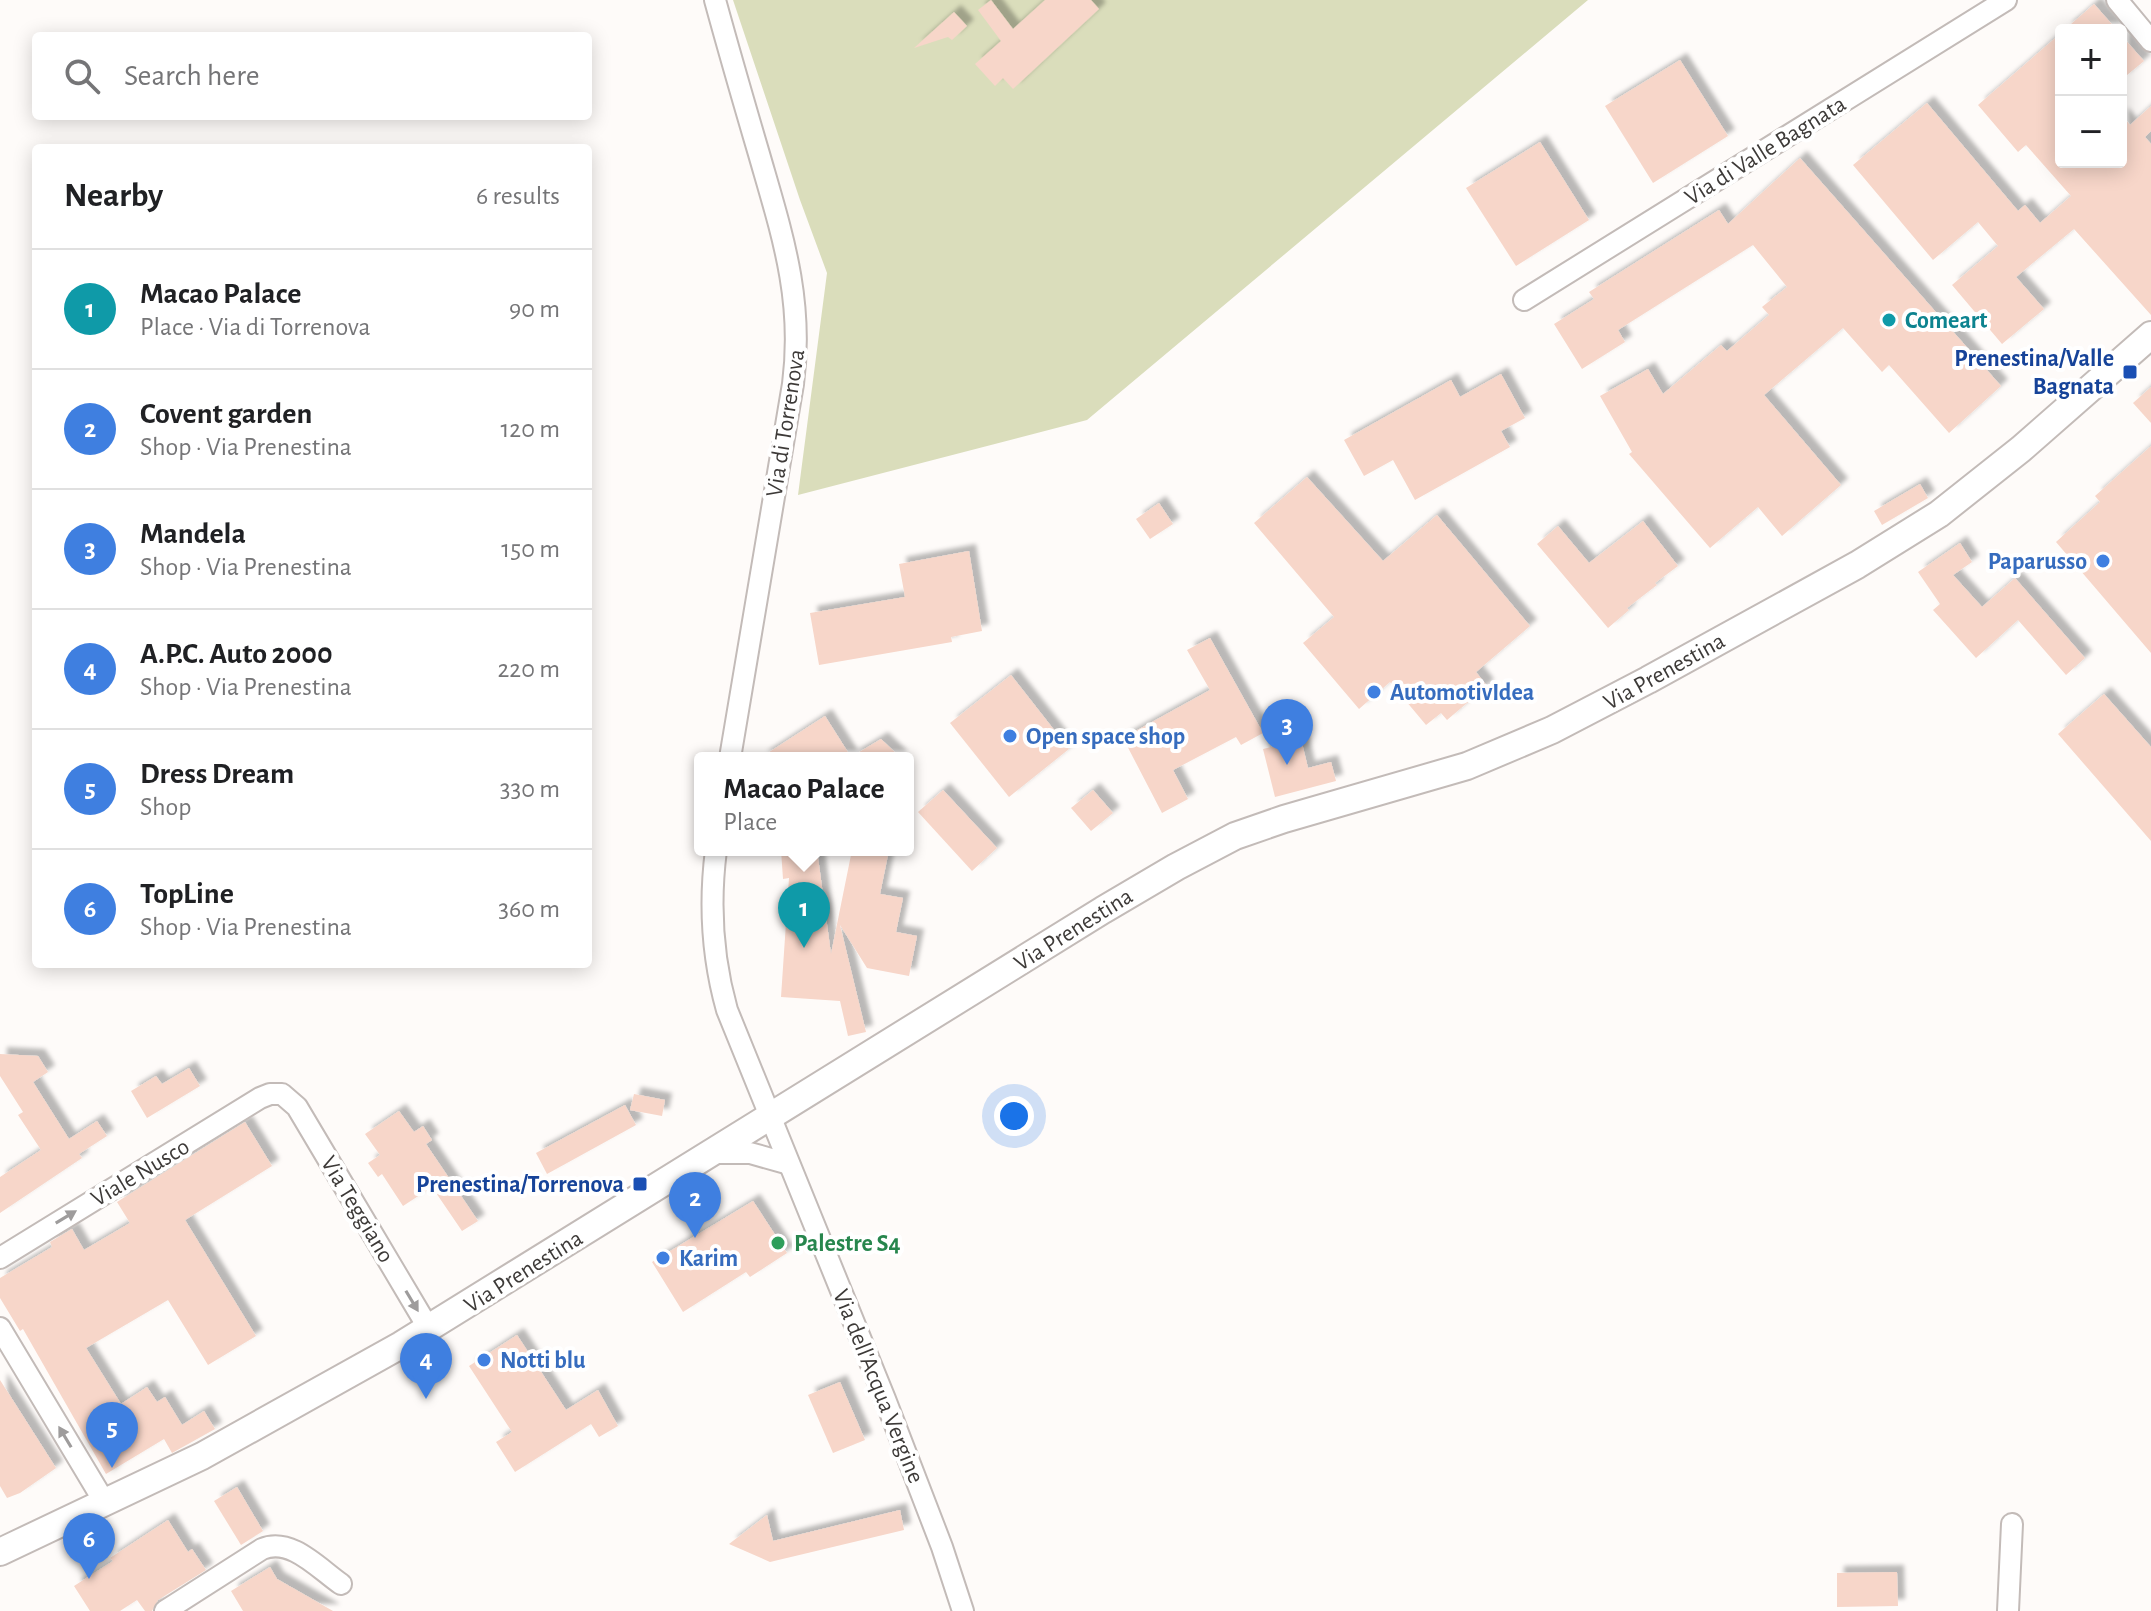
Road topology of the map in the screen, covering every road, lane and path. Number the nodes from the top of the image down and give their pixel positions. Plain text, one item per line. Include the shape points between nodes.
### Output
1 (715, 0) edge
2 (2006, 0) edge
3 (2117, 0) edge
4 (2151, 41) edge
5 (1524, 300) dead end
6 (2151, 335) edge
7 (731, 752) edge
8 (716, 856) edge
9 (282, 1094) joint
10 (771, 1118) junction
11 (712, 1153) junction
12 (789, 1164) junction
13 (0, 1258) edge
14 (0, 1328) edge
15 (429, 1329) junction
16 (105, 1503) junction
17 (2012, 1524) dead end
18 (0, 1552) edge
19 (341, 1584) dead end
20 (165, 1611) edge
21 (963, 1611) edge
22 (2008, 1611) edge

1 - 7 street, Via di Torrenova via 784,241 798,333
2 - 5 street, Via di Valle Bagnata
3 - 4 street
6 - 10 main road, Via Prenestina via 1951,506 1857,565 1640,685 1508,750 1455,771 1268,824 1211,848
8 - 10 street via 712,925 719,980
13 -> 9 street, Viale Nusco via 260,1098
9 -> 15 street, Via Teggiano via 297,1107
10 - 11 main road, Via Prenestina
10 - 12 street, Via dell'Acqua Vergine
11 - 12 street via 750,1153
11 - 15 main road, Via Prenestina
12 - 21 street, Via dell'Acqua Vergine via 908,1458
16 -> 14 street
15 - 16 main road, Via Prenestina via 273,1419
16 - 18 main road, Via Prenestina
17 - 22 street
19 - 20 street via 277,1544

